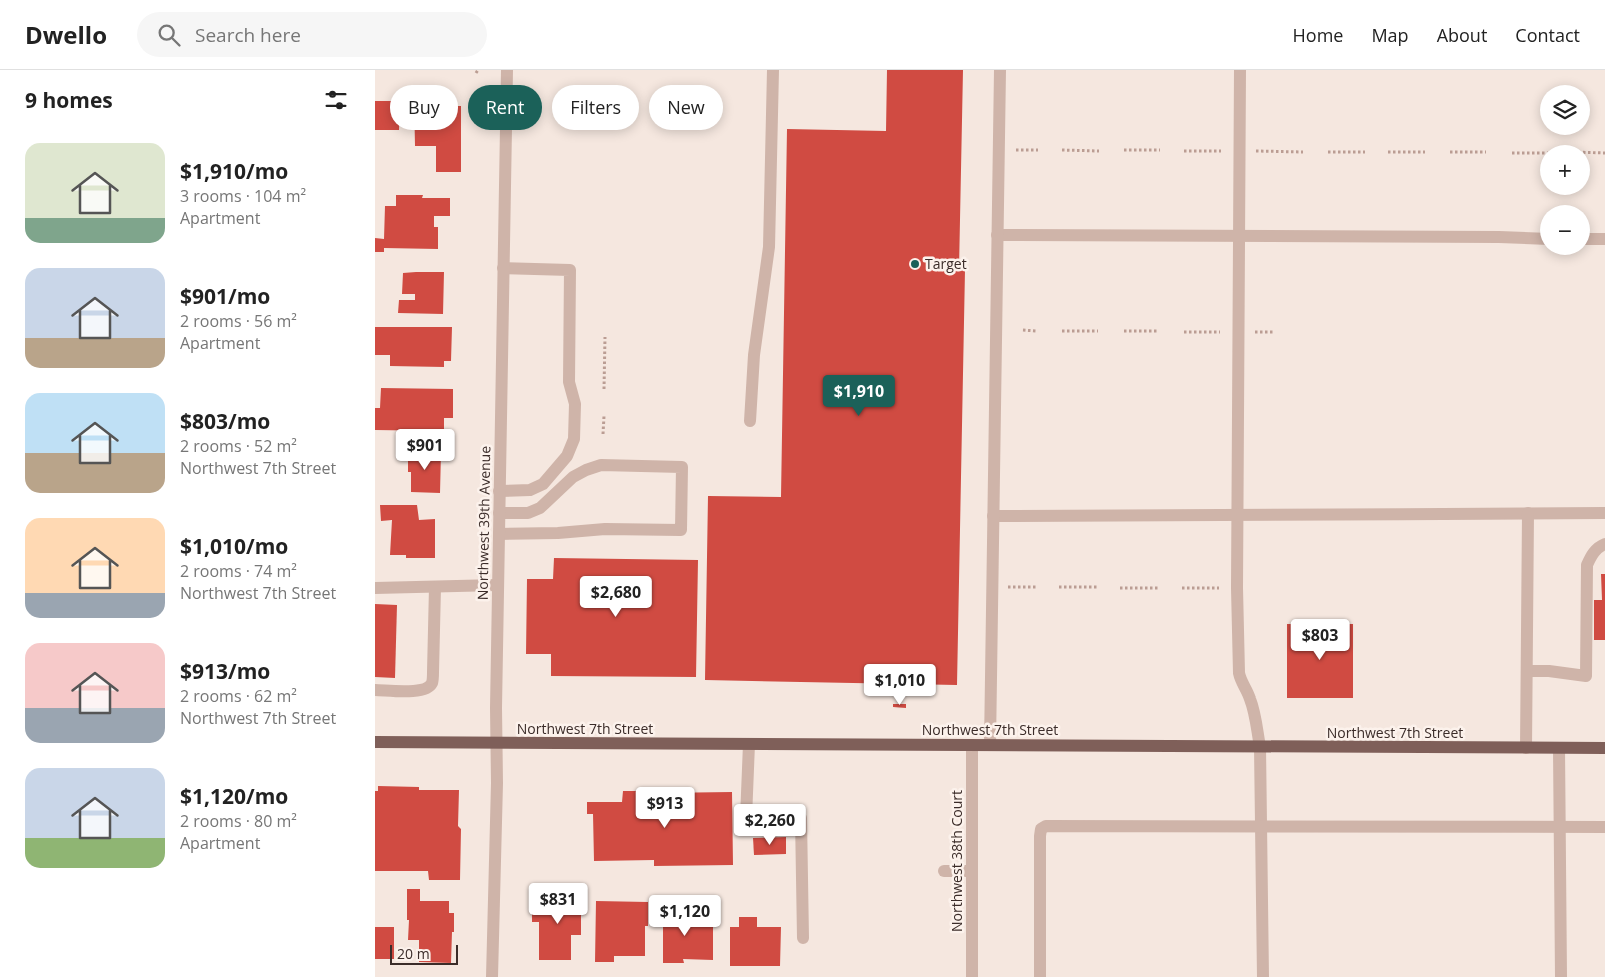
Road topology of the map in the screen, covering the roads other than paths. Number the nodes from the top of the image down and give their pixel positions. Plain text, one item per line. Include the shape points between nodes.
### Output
1 (507, 70) edge
2 (773, 70) edge
3 (1000, 70) edge
4 (1240, 70) edge
5 (997, 235) junction
6 (1238, 237) junction
7 (1540, 239) edge
8 (1590, 239) edge
9 (1605, 239) edge
10 (503, 268) junction
11 (750, 422) dead end
12 (499, 491) junction
13 (499, 513) junction
14 (1528, 513) junction
15 (1605, 513) edge
16 (1237, 515) junction
17 (993, 516) junction
18 (499, 534) junction
19 (1605, 544) edge
20 (498, 585) junction
21 (435, 587) junction
22 (375, 588) edge
23 (1527, 671) junction
24 (375, 690) edge
25 (375, 742) edge
26 (496, 744) junction
27 (749, 744) junction
28 (972, 745) junction
29 (989, 745) junction
30 (1260, 747) junction
31 (1526, 748) junction
32 (1559, 748) junction
33 (1605, 748) edge
34 (746, 818) dead end
35 (801, 818) dead end
36 (1262, 826) junction
37 (1560, 827) junction
38 (1605, 828) edge
39 (943, 871) dead end
40 (972, 871) junction
41 (803, 938) dead end
42 (492, 977) edge
43 (972, 977) edge
44 (1040, 977) edge
45 (1263, 977) edge
46 (1561, 977) edge

1 - 10 street, Northwest 39th Avenue
2 - 11 street via 769,247 754,354
3 - 5 street
4 - 6 street
5 - 6 street
5 - 17 street
6 - 7 street
6 - 16 street
8 - 9 street
10 - 12 street, Northwest 39th Avenue
10 - 12 street via 570,270 569,382 575,404 574,439 567,456 554,472 543,484 530,490
12 - 13 street, Northwest 39th Avenue
13 - 18 street, Northwest 39th Avenue
13 - 18 street via 528,513 540,508 573,477 601,465 682,467 681,530 605,529
14 - 15 street
14 - 16 street
14 - 23 street
16 - 17 street
16 - 30 street via 1239,673 1251,699
17 - 29 street
18 - 20 street, Northwest 39th Avenue
19 - 23 street via 1592,554 1587,565 1586,676
20 - 21 street
20 - 26 street, Northwest 39th Avenue
21 - 22 street
21 - 24 street via 432,683 421,691
23 - 31 street
25 - 26 main road, Northwest 7th Street
26 - 27 main road, Northwest 7th Street
26 - 42 street, Northwest 39th Avenue
27 - 28 main road, Northwest 7th Street
27 - 34 street
28 - 29 main road, Northwest 7th Street
28 - 40 street, Northwest 38th Court
29 - 30 main road, Northwest 7th Street
30 - 31 main road, Northwest 7th Street
30 - 36 street
31 - 32 main road, Northwest 7th Street
32 - 33 main road, Northwest 7th Street
32 - 37 street
35 - 41 street
36 - 37 street
36 - 44 street via 1046,826 1041,829
36 - 45 street
37 - 38 street
37 - 46 street
39 - 40 street
40 - 43 street, Northwest 38th Court

